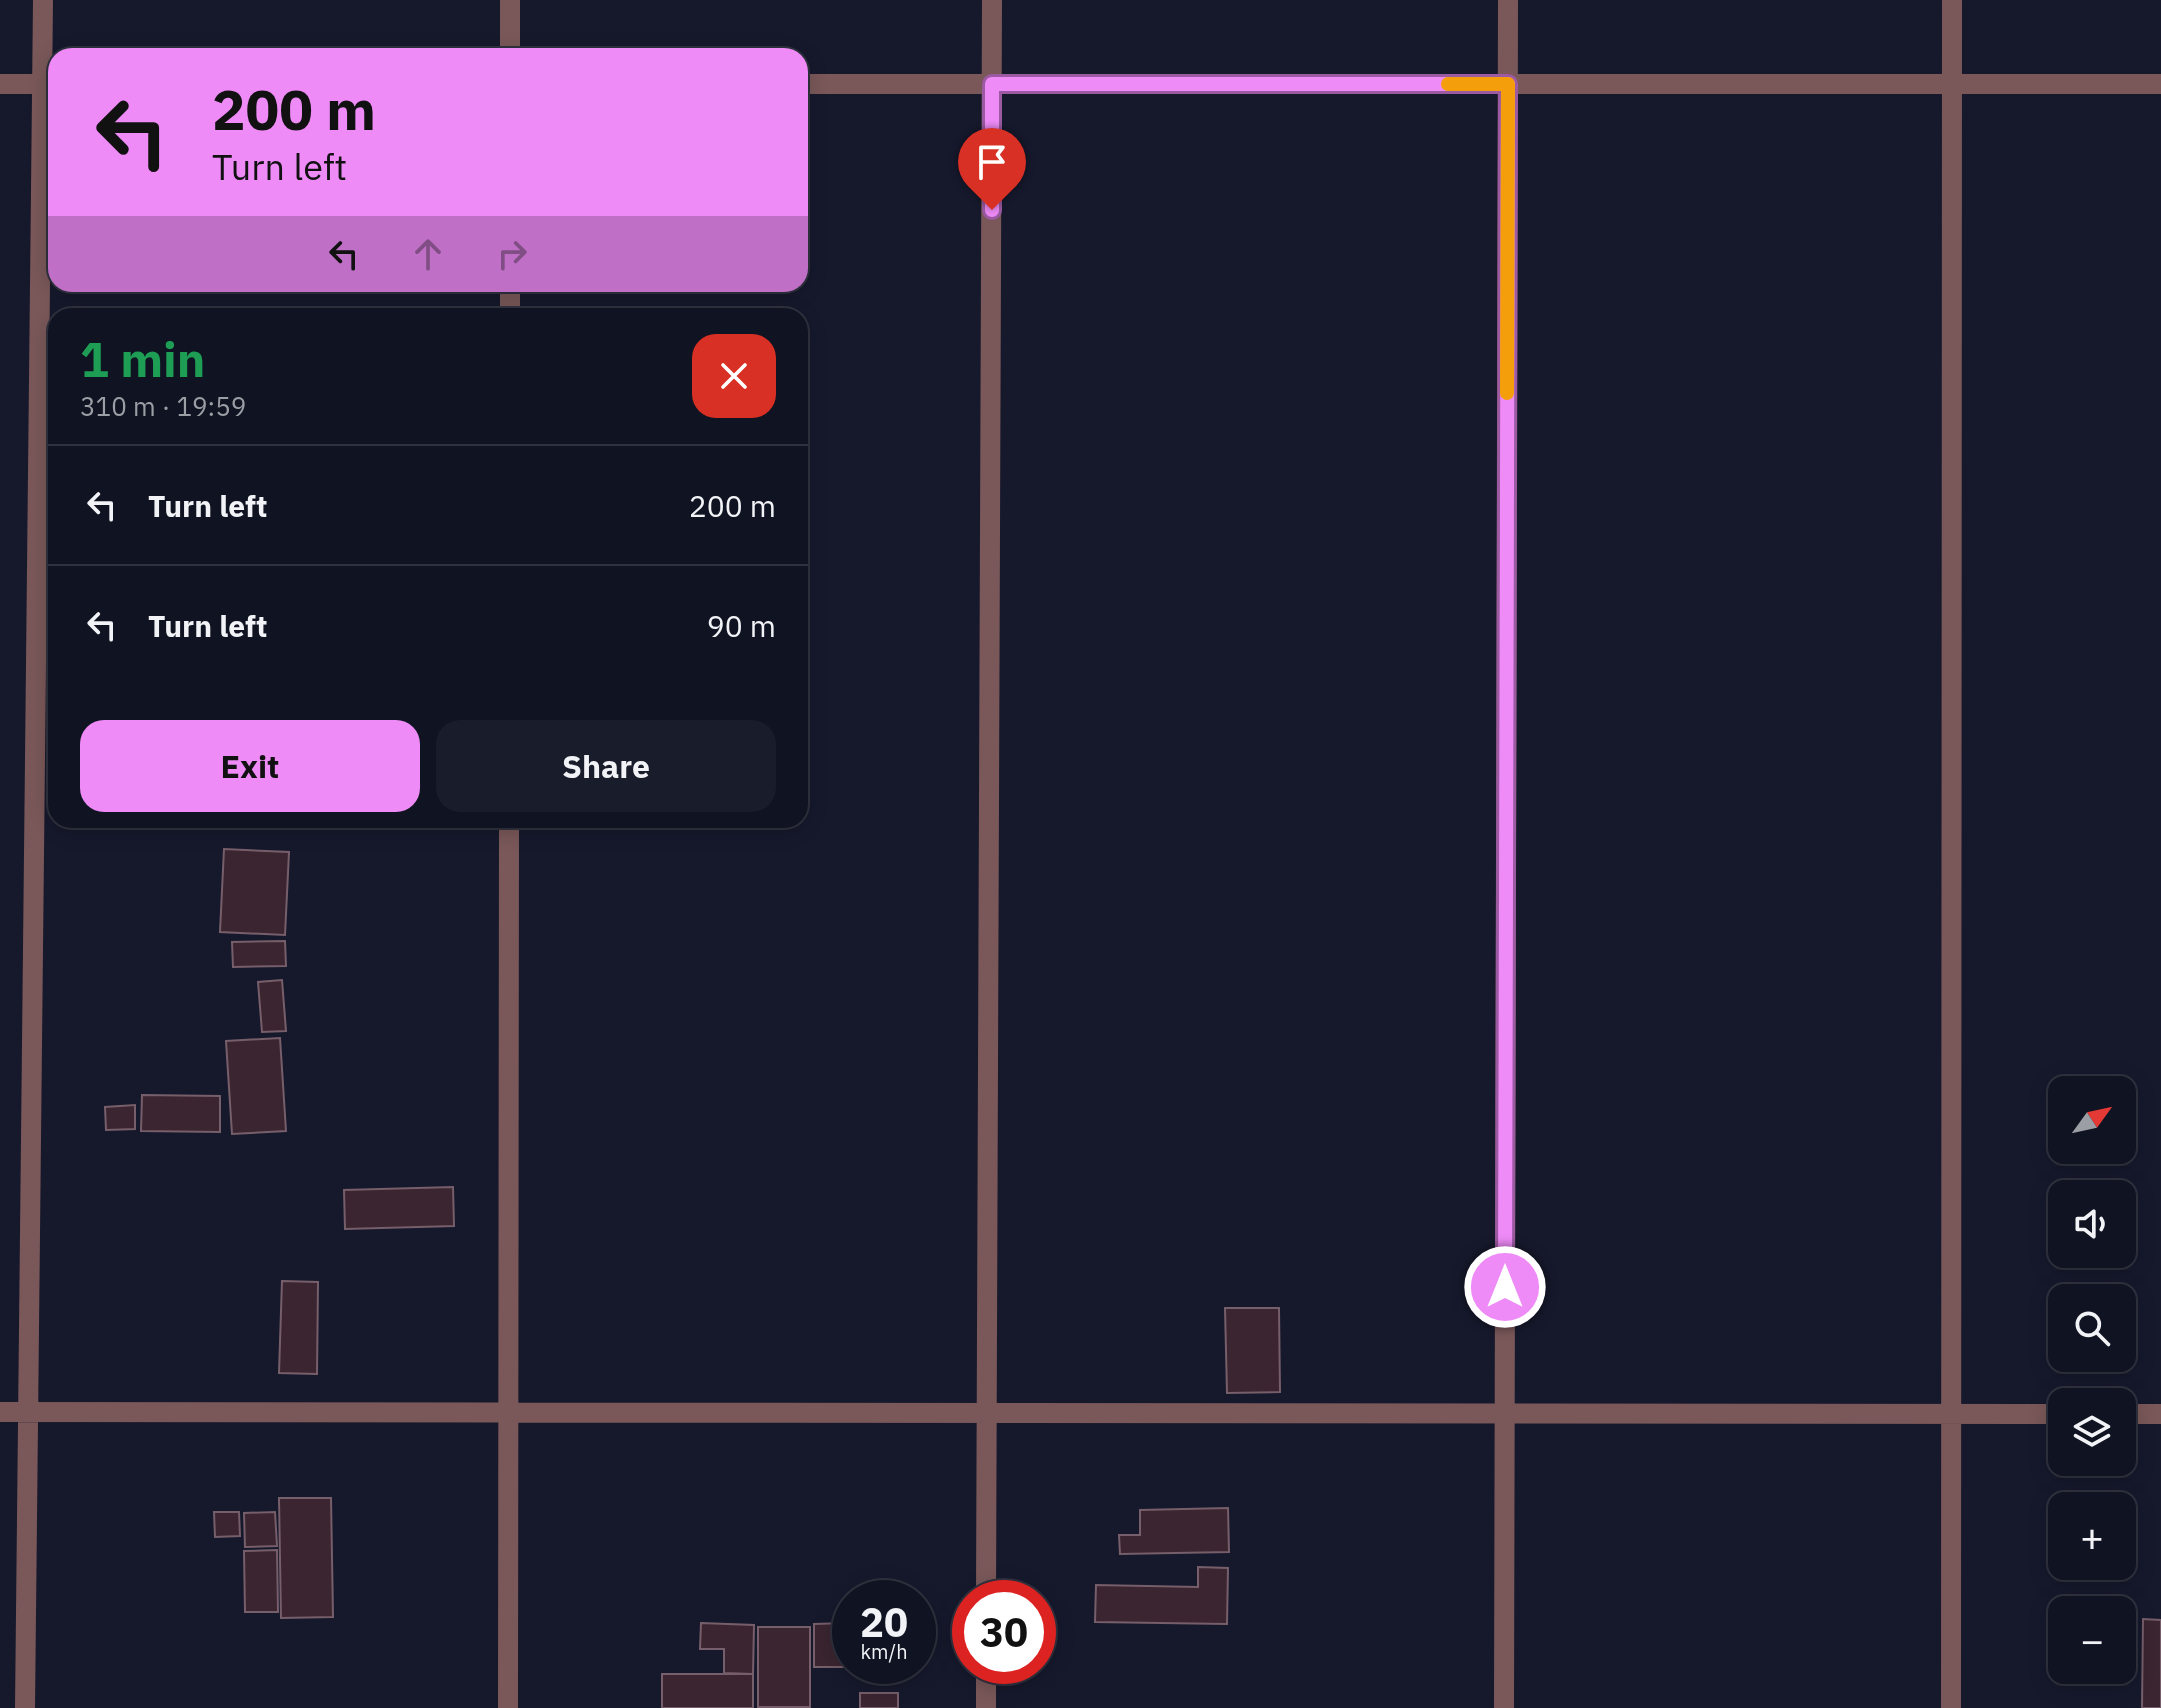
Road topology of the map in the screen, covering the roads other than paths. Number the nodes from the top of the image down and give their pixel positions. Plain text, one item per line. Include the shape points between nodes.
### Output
1 (43, 0) edge
2 (510, 0) edge
3 (992, 0) edge
4 (1508, 0) edge
5 (1952, 0) edge
6 (510, 48) edge
7 (48, 70) edge
8 (0, 84) edge
9 (48, 84) edge
10 (808, 84) edge
11 (992, 84) junction
12 (1508, 84) junction
13 (1952, 84) junction
14 (2161, 84) edge
15 (48, 147) edge
16 (509, 828) edge
17 (0, 1412) edge
18 (28, 1412) junction
19 (509, 1413) junction
20 (987, 1413) junction
21 (1504, 1413) junction
22 (1952, 1414) junction
23 (2048, 1414) edge
24 (2136, 1414) edge
25 (2161, 1414) edge
26 (986, 1580) edge
27 (986, 1684) edge
28 (25, 1708) edge
29 (508, 1708) edge
30 (986, 1708) edge
31 (1504, 1708) edge
32 (1951, 1708) edge

1 - 7 street
2 - 6 street
3 - 11 street
4 - 12 street
5 - 13 street
8 - 9 street
10 - 11 street
11 - 12 street
11 - 20 street
12 - 13 street
12 - 21 street
13 - 14 street
13 - 22 street
15 - 18 street
16 - 19 street
17 - 18 street
18 - 19 street
18 - 28 street
19 - 20 street
19 - 29 street
20 - 21 street
20 - 26 street
21 - 22 street
21 - 31 street
22 - 23 street
22 - 32 street
24 - 25 street
27 - 30 street

